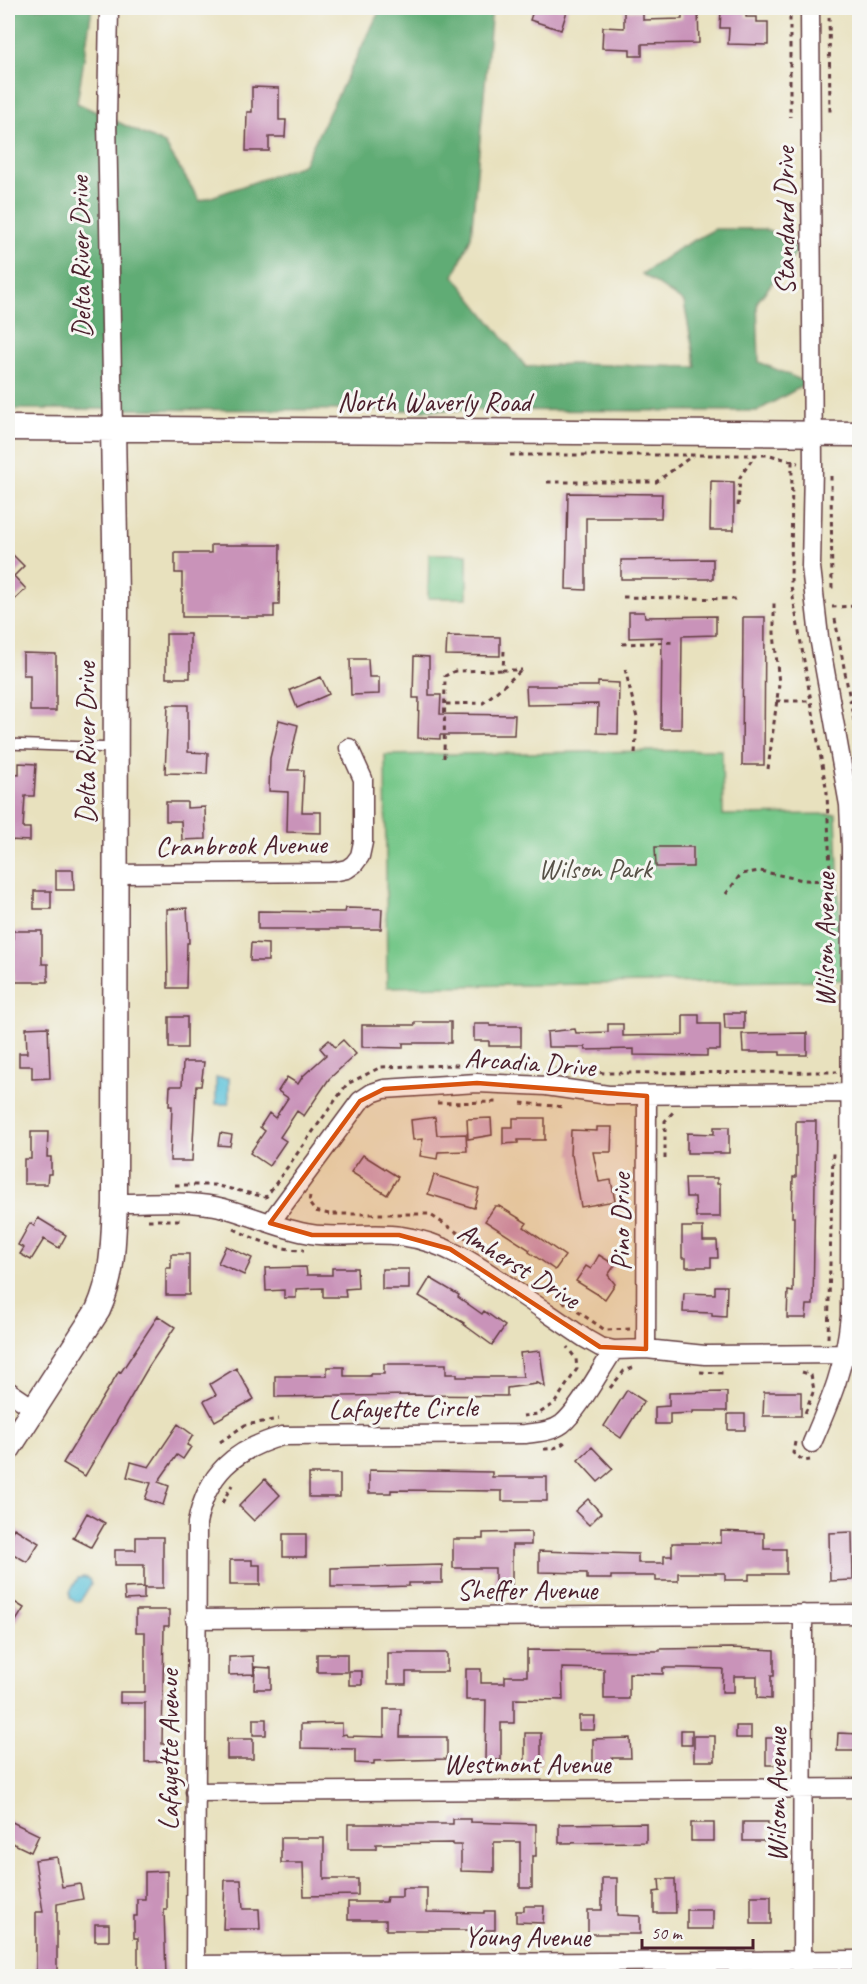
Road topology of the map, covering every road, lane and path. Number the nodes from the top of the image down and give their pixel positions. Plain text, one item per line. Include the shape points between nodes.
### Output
1 (110, 8) edge
2 (790, 8) edge
3 (810, 8) edge
4 (829, 8) edge
5 (790, 117) dead end
6 (831, 117) dead end
7 (8, 428) edge
8 (113, 428) junction
9 (813, 434) junction
10 (860, 434) edge
11 (510, 455) dead end
12 (694, 455) junction
13 (756, 455) junction
14 (792, 461) junction
15 (813, 467) junction
16 (547, 482) dead end
17 (738, 506) dead end
18 (623, 597) dead end
19 (736, 599) dead end
20 (774, 599) dead end
21 (860, 606) edge
22 (832, 607) junction
23 (676, 642) dead end
24 (622, 644) dead end
25 (504, 651) dead end
26 (625, 669) dead end
27 (503, 670) junction
28 (776, 701) junction
29 (811, 701) junction
30 (445, 704) junction
31 (8, 744) edge
32 (115, 748) junction
33 (350, 748) dead end
34 (853, 752) edge
35 (635, 754) dead end
36 (444, 758) dead end
37 (768, 769) dead end
38 (855, 860) edge
39 (115, 874) junction
40 (831, 881) junction
41 (726, 894) dead end
42 (833, 956) dead end
43 (834, 1072) dead end
44 (842, 1093) junction
45 (647, 1096) junction
46 (507, 1101) dead end
47 (519, 1102) dead end
48 (428, 1104) dead end
49 (566, 1107) dead end
50 (681, 1108) dead end
51 (833, 1152) dead end
52 (664, 1168) dead end
53 (310, 1192) dead end
54 (115, 1203) junction
55 (148, 1220) dead end
56 (182, 1220) dead end
57 (270, 1223) junction
58 (225, 1225) dead end
59 (477, 1246) dead end
60 (310, 1250) dead end
61 (554, 1295) dead end
62 (646, 1329) junction
63 (817, 1337) dead end
64 (558, 1341) dead end
65 (842, 1348) edge
66 (614, 1350) junction
67 (646, 1358) junction
68 (695, 1371) dead end
69 (792, 1372) dead end
70 (726, 1373) dead end
71 (610, 1388) dead end
72 (8, 1391) edge
73 (33, 1408) junction
74 (513, 1416) dead end
75 (279, 1419) dead end
76 (802, 1422) dead end
77 (568, 1438) dead end
78 (220, 1442) dead end
79 (808, 1447) junction
80 (8, 1449) edge
81 (541, 1449) dead end
82 (235, 1480) dead end
83 (220, 1506) dead end
84 (196, 1523) joint
85 (804, 1614) junction
86 (860, 1614) edge
87 (195, 1618) junction
88 (803, 1788) junction
89 (860, 1788) edge
90 (195, 1792) junction
91 (860, 1960) edge
92 (802, 1969) edge
93 (195, 1971) edge

1 - 8 street, Delta River Drive via 107,121
2 - 5 path
3 - 9 street, Standard Drive
4 - 6 path
7 - 8 street, North Waverly Road
8 - 9 street, North Waverly Road
8 - 32 street, Delta River Drive
9 - 10 street, North Waverly Road
9 - 15 street, Wilson Avenue
11 - 12 path
12 - 13 path
12 - 16 path via 657,482
13 - 14 path
13 - 17 path via 740,477
14 - 15 path
14 - 29 path via 791,586
15 - 22 path via 831,466
15 - 34 street, Wilson Avenue via 814,604
18 - 19 path
20 - 28 path via 779,684
21 - 22 path
22 - 34 path
23 - 24 path
25 - 27 path
26 - 35 path via 637,718
27 - 30 path via 455,671 445,676
27 - 30 path via 522,670 483,703
28 - 29 path
28 - 37 path
29 - 40 path via 827,793
30 - 36 path
31 - 32 lane
32 - 39 street, Delta River Drive
33 - 39 street, Cranbrook Avenue via 363,779 363,842 360,856 347,869
34 - 38 street, Wilson Avenue via 849,805
38 - 44 street, Wilson Avenue
39 - 54 street, Delta River Drive
40 - 41 path via 760,871 741,874
40 - 42 path
43 - 44 path
44 - 45 street, Arcadia Drive
44 - 65 street, Wilson Avenue via 850,1316
45 - 57 street, Arcadia Drive via 477,1083 372,1093 360,1101
45 - 62 street, Pino Drive
46 - 48 path
47 - 49 path
50 - 52 path via 665,1120
51 - 65 path
53 - 59 path via 309,1203 315,1211 429,1214
54 - 57 street, Amherst Drive via 183,1202 214,1206
54 - 73 street, Delta River Drive via 107,1290
55 - 56 path
57 - 66 street, Amherst Drive via 312,1235 399,1235 426,1240 474,1262 586,1339
58 - 60 path via 287,1250
61 - 62 path via 605,1330
62 - 67 street, Pino Drive
63 - 65 path
64 - 74 path via 576,1359 577,1369 554,1404 538,1414
65 - 67 street, Amherst Drive
65 - 79 street, Wilson Avenue via 835,1390
66 - 67 street, Amherst Drive
66 - 84 street, Lafayette Circle via 573,1412 546,1431 282,1436 258,1443 236,1456 210,1484
67 - 71 path via 624,1371
68 - 70 path
69 - 76 path via 802,1371 811,1376 814,1390
72 - 73 street
73 - 80 street, Delta River Drive
75 - 78 path via 245,1425
77 - 81 path via 562,1445
79 - 79 path via 794,1453 804,1461
82 - 83 path
84 - 87 street, Lafayette Avenue
85 - 86 street, Sheffer Avenue
85 - 87 street, Sheffer Avenue
85 - 88 street, Wilson Avenue
87 - 90 street, Lafayette Avenue
88 - 89 street, Westmont Avenue
88 - 90 street, Westmont Avenue
88 - 92 street, Wilson Avenue
90 - 93 street, Lafayette Avenue
91 - 92 street, Young Avenue
92 - 93 street, Young Avenue

